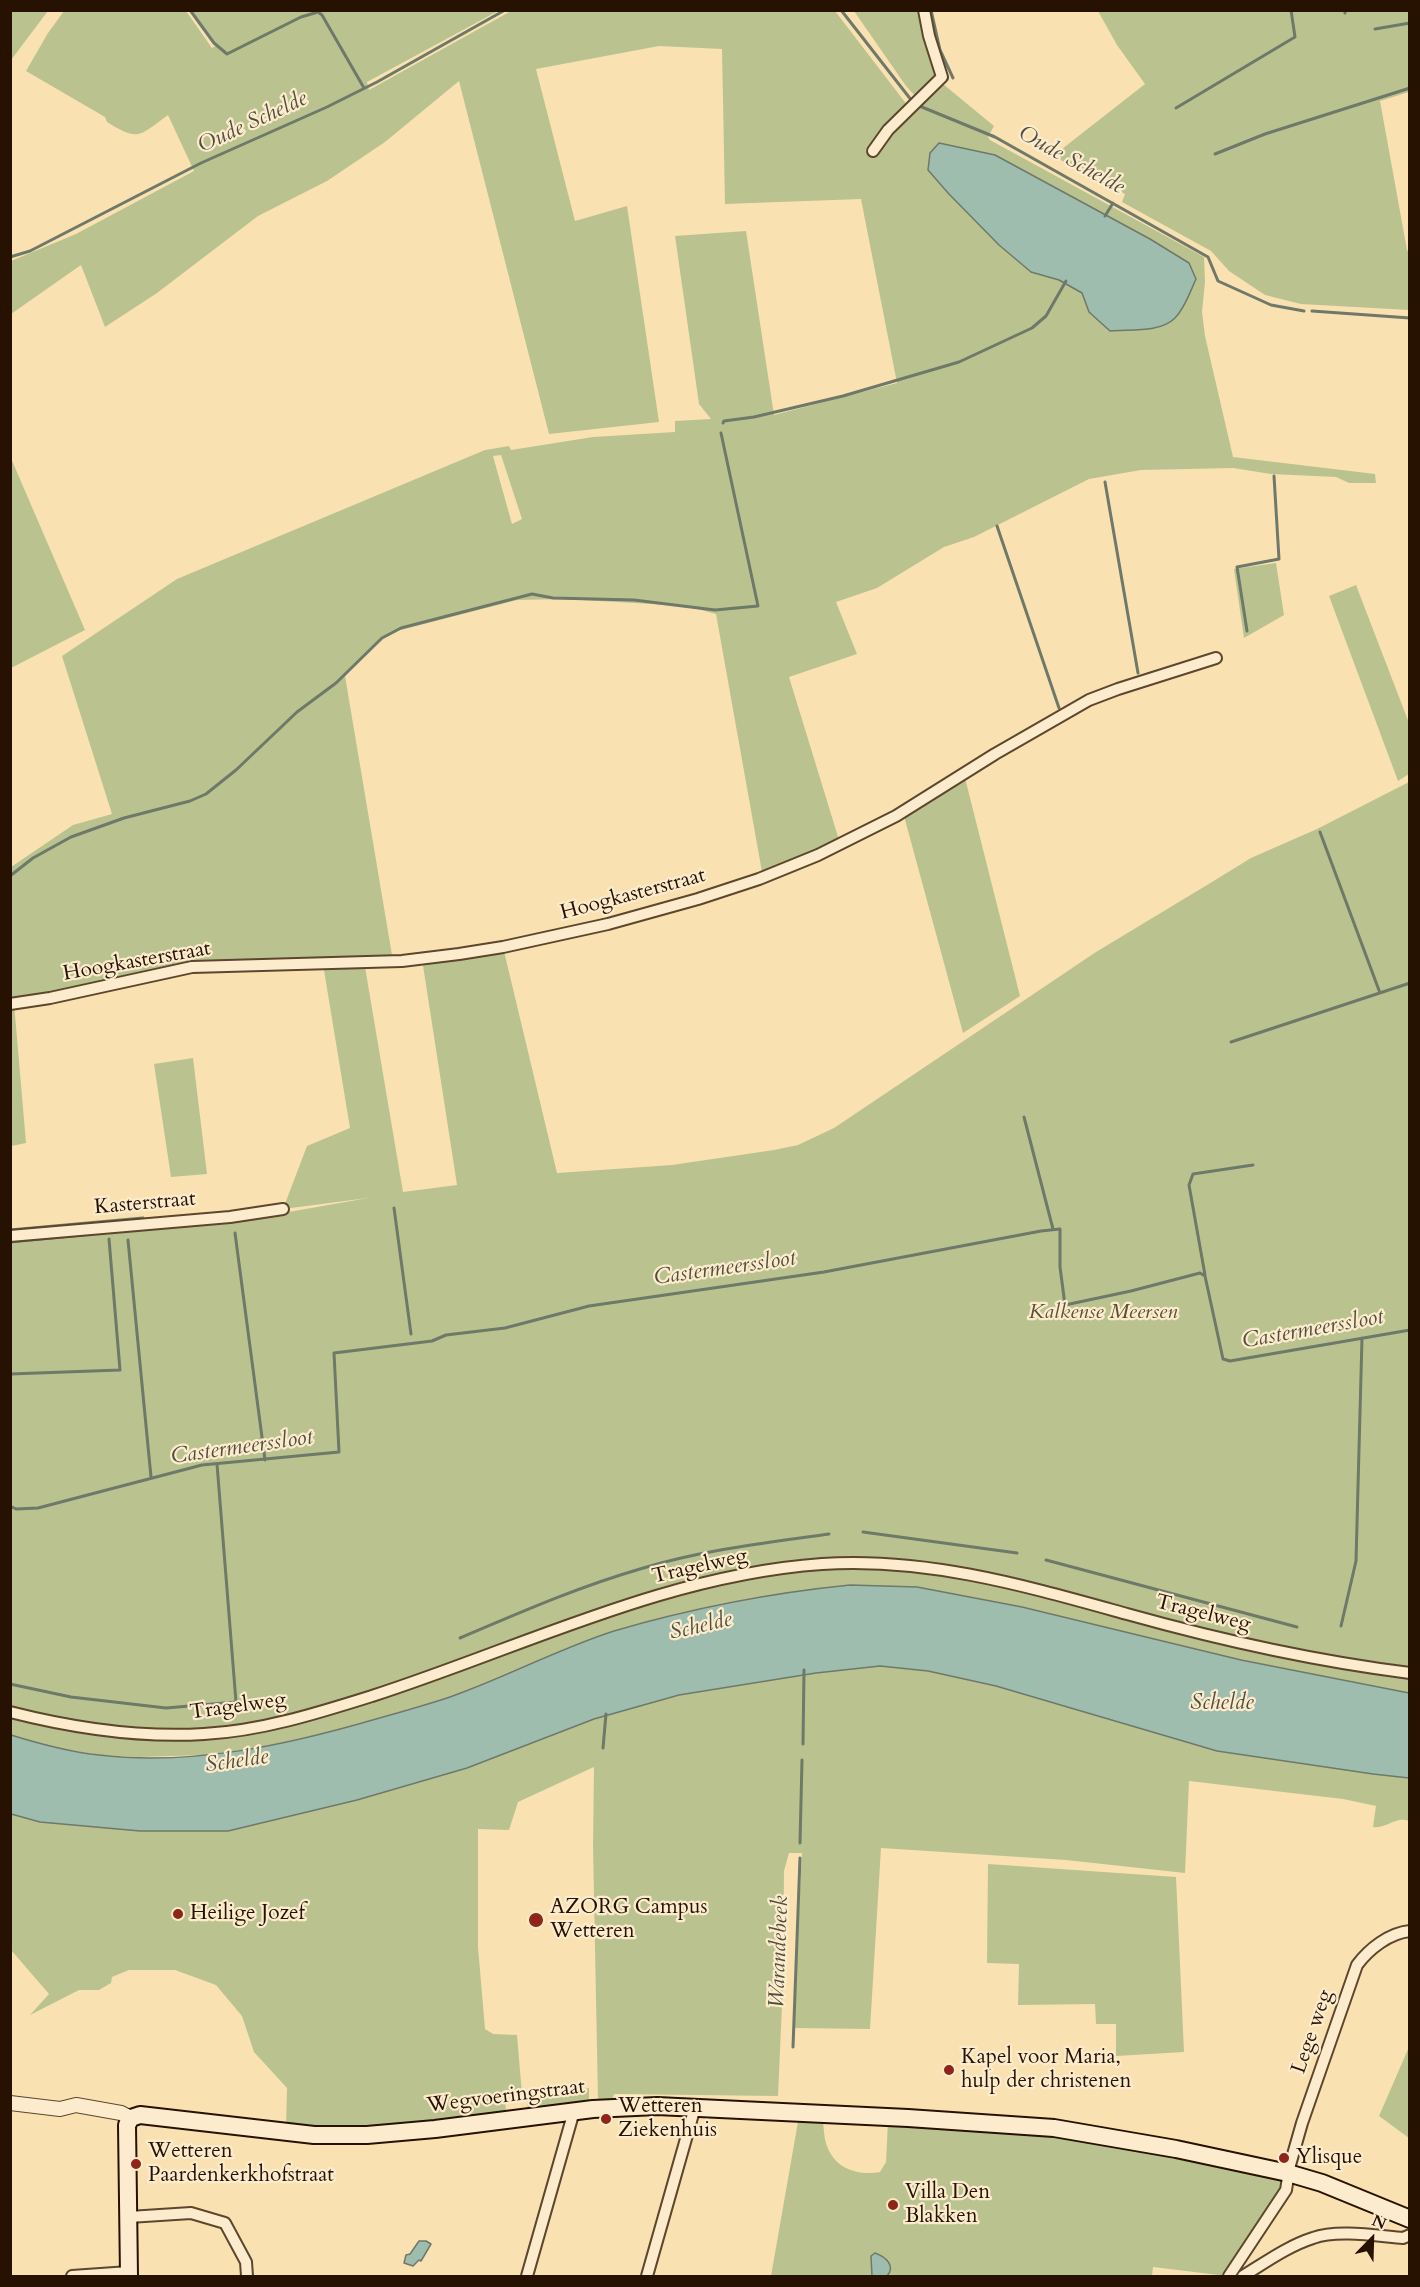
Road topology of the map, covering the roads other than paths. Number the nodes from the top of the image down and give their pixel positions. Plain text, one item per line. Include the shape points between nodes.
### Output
1 (924, 10) edge
2 (873, 151) dead end
3 (1216, 658) dead end
4 (10, 1004) edge
5 (283, 1209) dead end
6 (10, 1236) edge
7 (1410, 1672) edge
8 (10, 1712) edge
9 (1410, 1931) edge
10 (10, 2103) edge
11 (695, 2108) junction
12 (574, 2111) junction
13 (132, 2118) junction
14 (1288, 2174) junction
15 (129, 2217) junction
16 (1410, 2219) edge
17 (1410, 2235) edge
18 (129, 2274) edge
19 (72, 2277) edge
20 (246, 2277) edge
21 (527, 2277) edge
22 (648, 2277) edge
23 (1229, 2277) edge
24 (1243, 2277) edge

1 - 2 street via 942,77 888,130
3 - 4 street, Hoogkasterstraat via 1089,700 896,816 818,855 698,899 608,924 459,954 402,961 192,967
5 - 6 street, Kasterstraat
7 - 8 street, Tragelweg via 1269,1650 1035,1588 950,1570 831,1564 723,1579 668,1592 405,1686 310,1716 250,1728 204,1734 106,1731
9 - 14 street, Lege weg via 1366,1952 1357,1965
10 - 13 street, Wegvoeringstraat via 60,2109 76,2105
11 - 12 main road, Wegvoeringstraat
11 - 14 main road, Wegvoeringstraat via 1054,2128
11 - 22 street
12 - 13 main road, Wegvoeringstraat via 367,2135 314,2135 140,2115
12 - 21 street
13 - 15 main road via 127,2125
14 - 16 main road, Wegvoeringstraat via 1322,2183
14 - 23 street, Lege weg via 1286,2190
15 - 18 main road
15 - 20 street via 191,2213 225,2223 246,2262
17 - 24 street via 1316,2237 1281,2252
18 - 19 street

